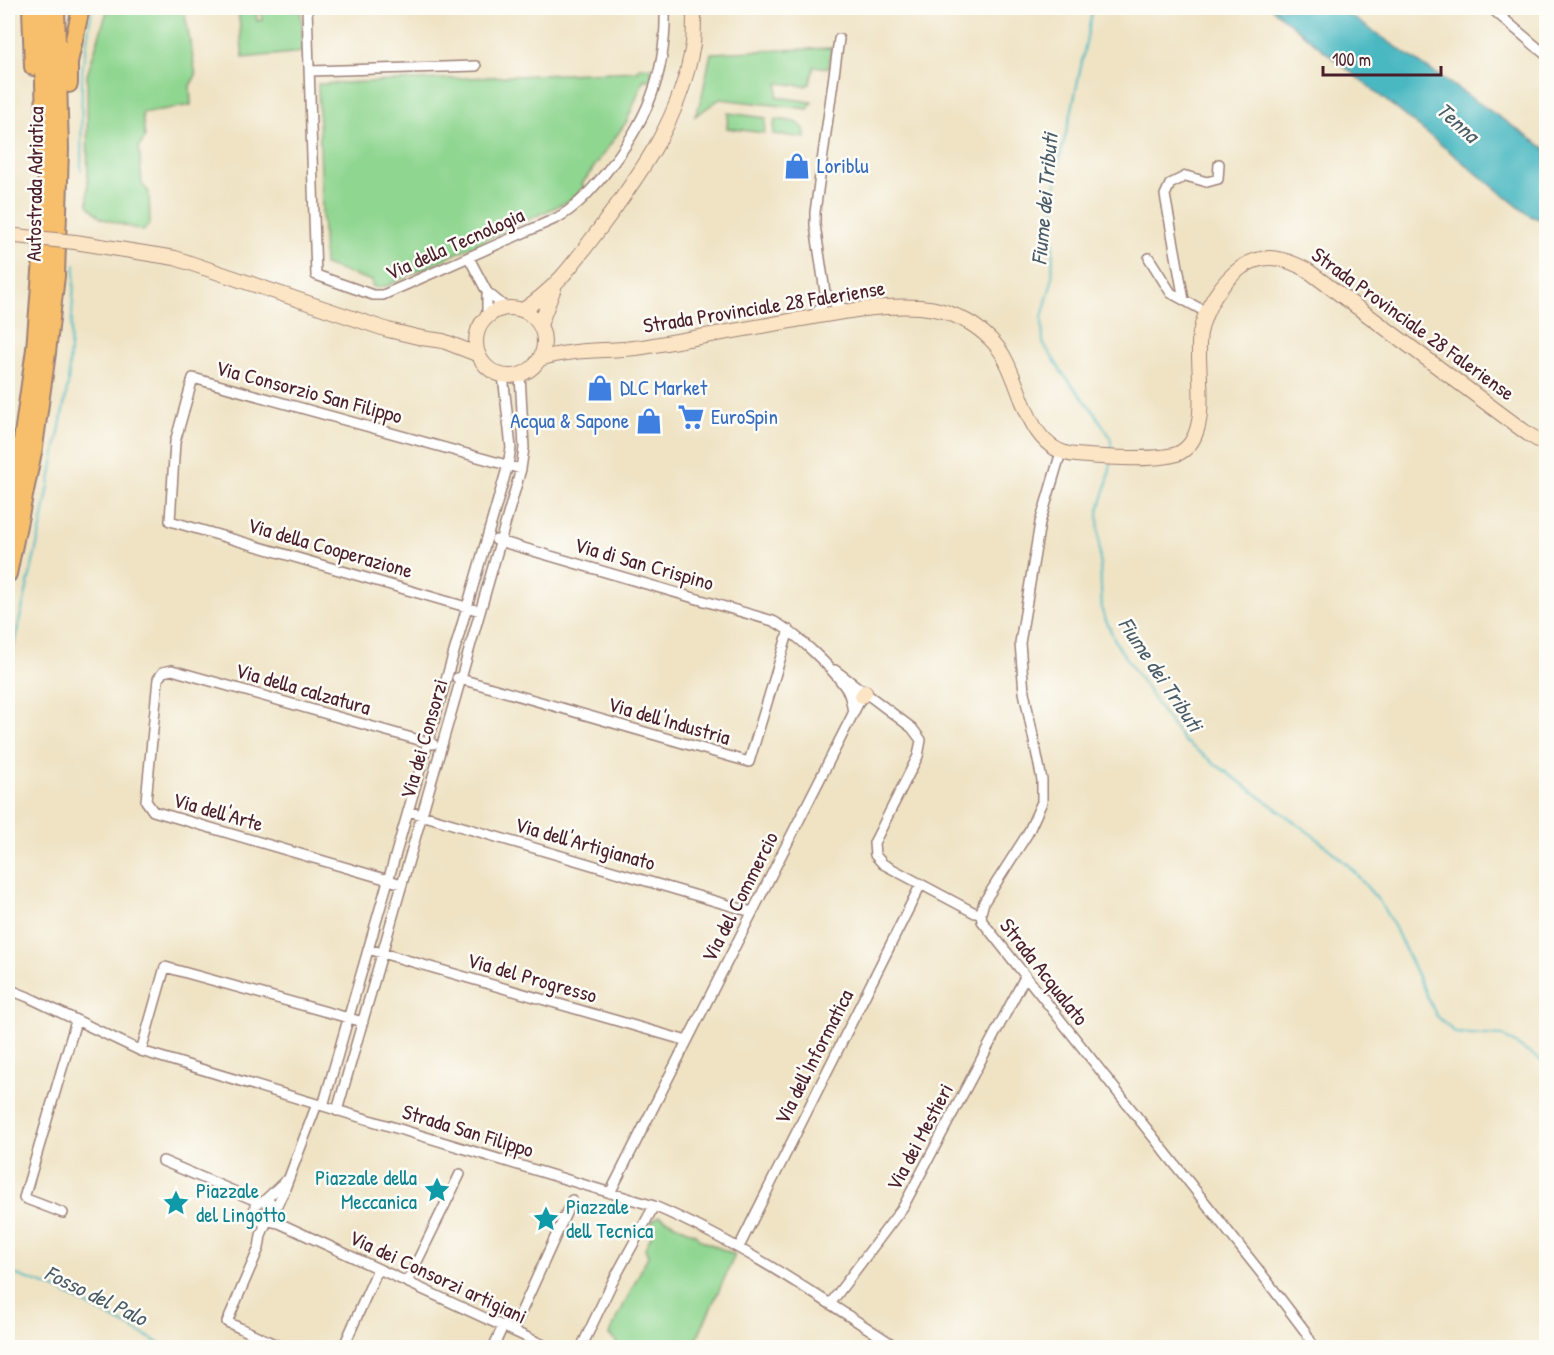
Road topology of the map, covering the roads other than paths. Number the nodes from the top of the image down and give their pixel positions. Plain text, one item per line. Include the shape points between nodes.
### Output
1 (31, 8) edge
2 (42, 8) edge
3 (56, 8) edge
4 (81, 8) edge
5 (308, 8) edge
6 (665, 8) edge
7 (694, 8) edge
8 (1491, 8) edge
9 (839, 39) dead end
10 (1546, 55) edge
11 (476, 66) dead end
12 (310, 71) junction
13 (60, 149) junction
14 (1219, 164) dead end
15 (47, 195) junction
16 (12, 235) edge
17 (469, 258) junction
18 (1149, 258) dead end
19 (555, 286) junction
20 (488, 292) junction
21 (1184, 300) junction
22 (829, 302) junction
23 (506, 308) junction
24 (523, 310) junction
25 (1206, 312) junction
26 (487, 317) junction
27 (542, 331) junction
28 (477, 333) junction
29 (443, 341) junction
30 (571, 351) junction
31 (479, 355) junction
32 (540, 360) junction
33 (503, 375) junction
34 (520, 375) junction
35 (1546, 445) edge
36 (1061, 452) junction
37 (508, 465) junction
38 (521, 469) junction
39 (8, 512) edge
40 (170, 521) joint
41 (487, 537) junction
42 (500, 541) junction
43 (8, 574) edge
44 (467, 606) junction
45 (480, 610) junction
46 (789, 630) junction
47 (823, 662) junction
48 (447, 675) junction
49 (158, 679) joint
50 (460, 679) junction
51 (848, 691) junction
52 (864, 694) junction
53 (853, 714) junction
54 (428, 743) junction
55 (441, 747) junction
56 (408, 811) junction
57 (422, 815) junction
58 (388, 880) junction
59 (402, 884) junction
60 (921, 884) junction
61 (752, 912) junction
62 (981, 913) junction
63 (368, 949) junction
64 (382, 953) junction
65 (1025, 977) junction
66 (8, 989) edge
67 (348, 1017) junction
68 (76, 1021) junction
69 (363, 1022) junction
70 (687, 1041) junction
71 (141, 1051) junction
72 (320, 1105) junction
73 (338, 1111) junction
74 (163, 1161) dead end
75 (290, 1174) junction
76 (460, 1174) dead end
77 (610, 1193) junction
78 (572, 1200) dead end
79 (258, 1202) junction
80 (654, 1206) junction
81 (63, 1213) dead end
82 (270, 1218) junction
83 (739, 1247) junction
84 (378, 1269) junction
85 (407, 1282) junction
86 (830, 1304) junction
87 (503, 1326) junction
88 (513, 1330) junction
89 (283, 1347) edge
90 (343, 1347) edge
91 (493, 1347) edge
92 (550, 1347) edge
93 (581, 1347) edge
94 (898, 1347) edge
95 (1314, 1347) edge

1 - 15 highway via 35,127
2 - 15 highway, Autostrada Adriatica
3 - 13 highway, Autostrada Adriatica
4 - 13 highway via 69,62 69,130
5 - 12 street, Via della Tecnologia
6 - 17 street, Via della Tecnologia via 666,34 656,85 646,112 615,161 575,208
7 - 19 main road via 693,42 685,81 671,120 631,186
8 - 10 street
9 - 22 street via 815,212
11 - 12 street
12 - 17 street, Via della Tecnologia via 316,274 383,295
13 - 43 highway, Autostrada Adriatica via 56,276 48,353
14 - 21 street via 1218,179 1207,182 1186,176 1170,184 1165,195
15 - 39 highway, Autostrada Adriatica via 35,349
16 - 29 main road, bridge via 175,258 388,330
17 - 20 street
18 - 21 street via 1171,293
19 - 24 main road
19 - 27 main road
20 - 23 street
20 - 26 street
21 - 25 street
22 - 30 main road, Strada Provinciale 28 Faleriense via 809,318 629,349
22 - 36 main road, Strada Provinciale 28 Faleriense via 852,310 923,307 969,322 1001,351 1032,424
23 - 24 main road
23 - 26 main road
24 - 27 main road
25 - 35 main road, Strada Provinciale 28 Faleriense via 1226,283 1251,261 1270,257 1291,261
25 - 36 main road, Strada Provinciale 28 Faleriense via 1199,336 1199,421 1194,437 1182,451 1168,456 1132,457
26 - 28 main road
27 - 30 main road, Strada Provinciale 28 Faleriense
27 - 32 main road via 544,349
28 - 29 main road
28 - 31 main road
29 - 31 main road
30 - 32 main road, Strada Provinciale 28 Faleriense
31 - 33 main road via 493,371
32 - 34 main road
33 - 34 main road
33 - 37 street, Via dei Consorzi via 511,448
34 - 38 street, Via dei Consorzi via 524,448
36 - 62 street, Strada Acqualato via 1040,523 1020,644 1024,692 1042,780 1042,802
37 - 38 street, Via Consorzio San Filippo
37 - 40 street, Via Consorzio San Filippo via 193,378 175,442
37 - 41 street, Via dei Consorzi
38 - 42 street, Via dei Consorzi
40 - 44 street, Via della Cooperazione
41 - 42 street, Via di San Crispino
41 - 44 street, Via dei Consorzi
42 - 45 street, Via dei Consorzi
42 - 46 street, Via di San Crispino via 773,621
44 - 45 street, Via della Cooperazione
44 - 48 street, Via dei Consorzi
45 - 50 street, Via dei Consorzi
46 - 47 street
46 - 50 street, Via dell'Industria via 748,762
47 - 51 street
47 - 52 street
48 - 50 street, Via dell'Industria
48 - 54 street, Via dei Consorzi
49 - 54 street, Via della calzatura via 163,672 172,670
49 - 58 street, Via dell'Arte via 146,801 153,811
50 - 55 street, Via dei Consorzi
51 - 52 street via 856,696
51 - 53 street
52 - 53 street, Via del Commercio
52 - 60 street via 912,728 921,740 918,756 873,849 883,864
53 - 61 street, Via del Commercio
54 - 55 street, Via della calzatura
54 - 56 street, Via dei Consorzi
55 - 57 street, Via dei Consorzi
56 - 57 street, Via dell'Artigianato
56 - 58 street, Via dei Consorzi
57 - 59 street, Via dei Consorzi
57 - 61 street, Via dell'Artigianato
58 - 59 street, Via dell'Arte
58 - 63 street, Via dei Consorzi
59 - 64 street, Via dei Consorzi
60 - 62 street
60 - 83 street, Via dell'Informatica
61 - 70 street, Via del Commercio
62 - 65 street, Strada Acqualato via 987,929
63 - 64 street, Via del Progresso
63 - 67 street, Via dei Consorzi
64 - 69 street, Via dei Consorzi
64 - 70 street, Via del Progresso
65 - 86 street, Via dei Mestieri via 903,1207
65 - 95 street, Strada Acqualato via 1261,1273
66 - 68 street, Strada San Filippo
67 - 69 street
67 - 71 street via 165,967
67 - 72 street, Via dei Consorzi
68 - 71 street, Strada San Filippo
68 - 81 street via 24,1198
69 - 73 street, Via dei Consorzi
70 - 77 street, Via del Commercio
71 - 72 street, Strada San Filippo
72 - 73 street, Strada San Filippo
72 - 75 street, Via dei Consorzi
73 - 77 street, Strada San Filippo
74 - 79 street, Via dei Consorzi artigiani
75 - 79 street via 278,1189
75 - 82 street, Via dei Consorzi
76 - 85 street
77 - 80 street, Strada San Filippo
78 - 88 street
79 - 82 street, Via dei Consorzi artigiani via 270,1202
79 - 82 street via 254,1215
80 - 83 street, Strada San Filippo
80 - 93 street
82 - 84 street, Via dei Consorzi artigiani
82 - 89 street via 227,1322
83 - 86 street, Strada San Filippo
84 - 85 street, Via dei Consorzi artigiani
84 - 90 street
85 - 87 street, Via dei Consorzi artigiani
86 - 94 street, Strada San Filippo
87 - 88 street, Via dei Consorzi artigiani
87 - 91 street
88 - 92 street, Via dei Consorzi artigiani

